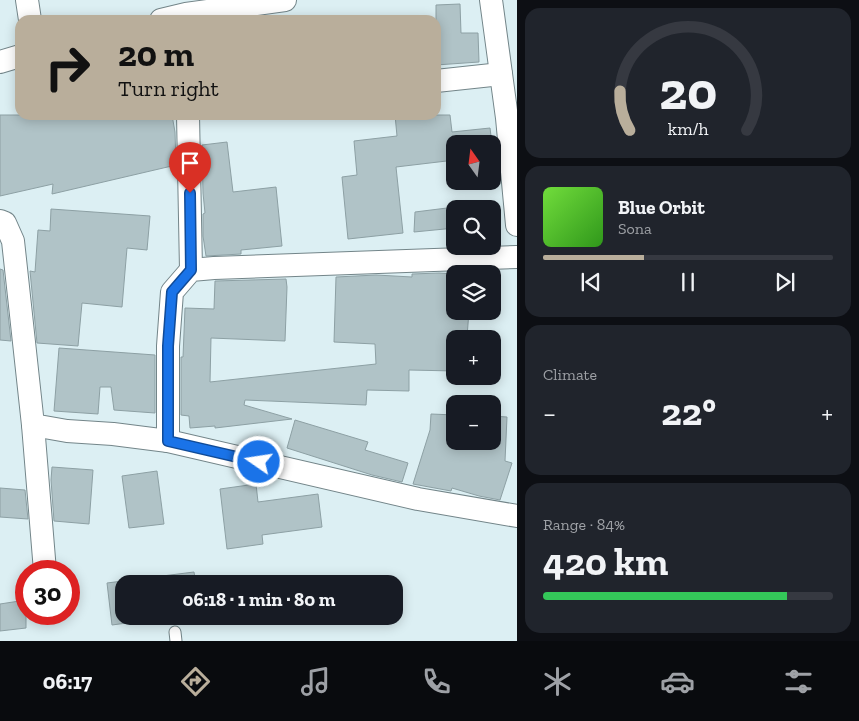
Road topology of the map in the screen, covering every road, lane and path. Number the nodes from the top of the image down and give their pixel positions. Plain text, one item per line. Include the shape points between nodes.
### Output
1 (27, 0) edge
2 (286, 0) edge
3 (491, 0) edge
4 (186, 11) edge
5 (29, 15) edge
6 (15, 58) edge
7 (0, 62) edge
8 (501, 74) junction
9 (441, 80) edge
10 (188, 120) edge
11 (0, 221) edge
12 (516, 225) edge
13 (516, 257) edge
14 (191, 270) junction
15 (33, 425) junction
16 (168, 441) junction
17 (516, 516) edge
18 (44, 560) edge

1 - 5 street
2 - 4 street
3 - 8 street
6 - 7 street
8 - 9 street
8 - 12 street
10 - 14 street
11 - 15 street via 5,223 14,241
13 - 14 street
14 - 16 street via 172,292 168,346
15 - 16 street
15 - 18 street
16 - 17 street via 418,499

